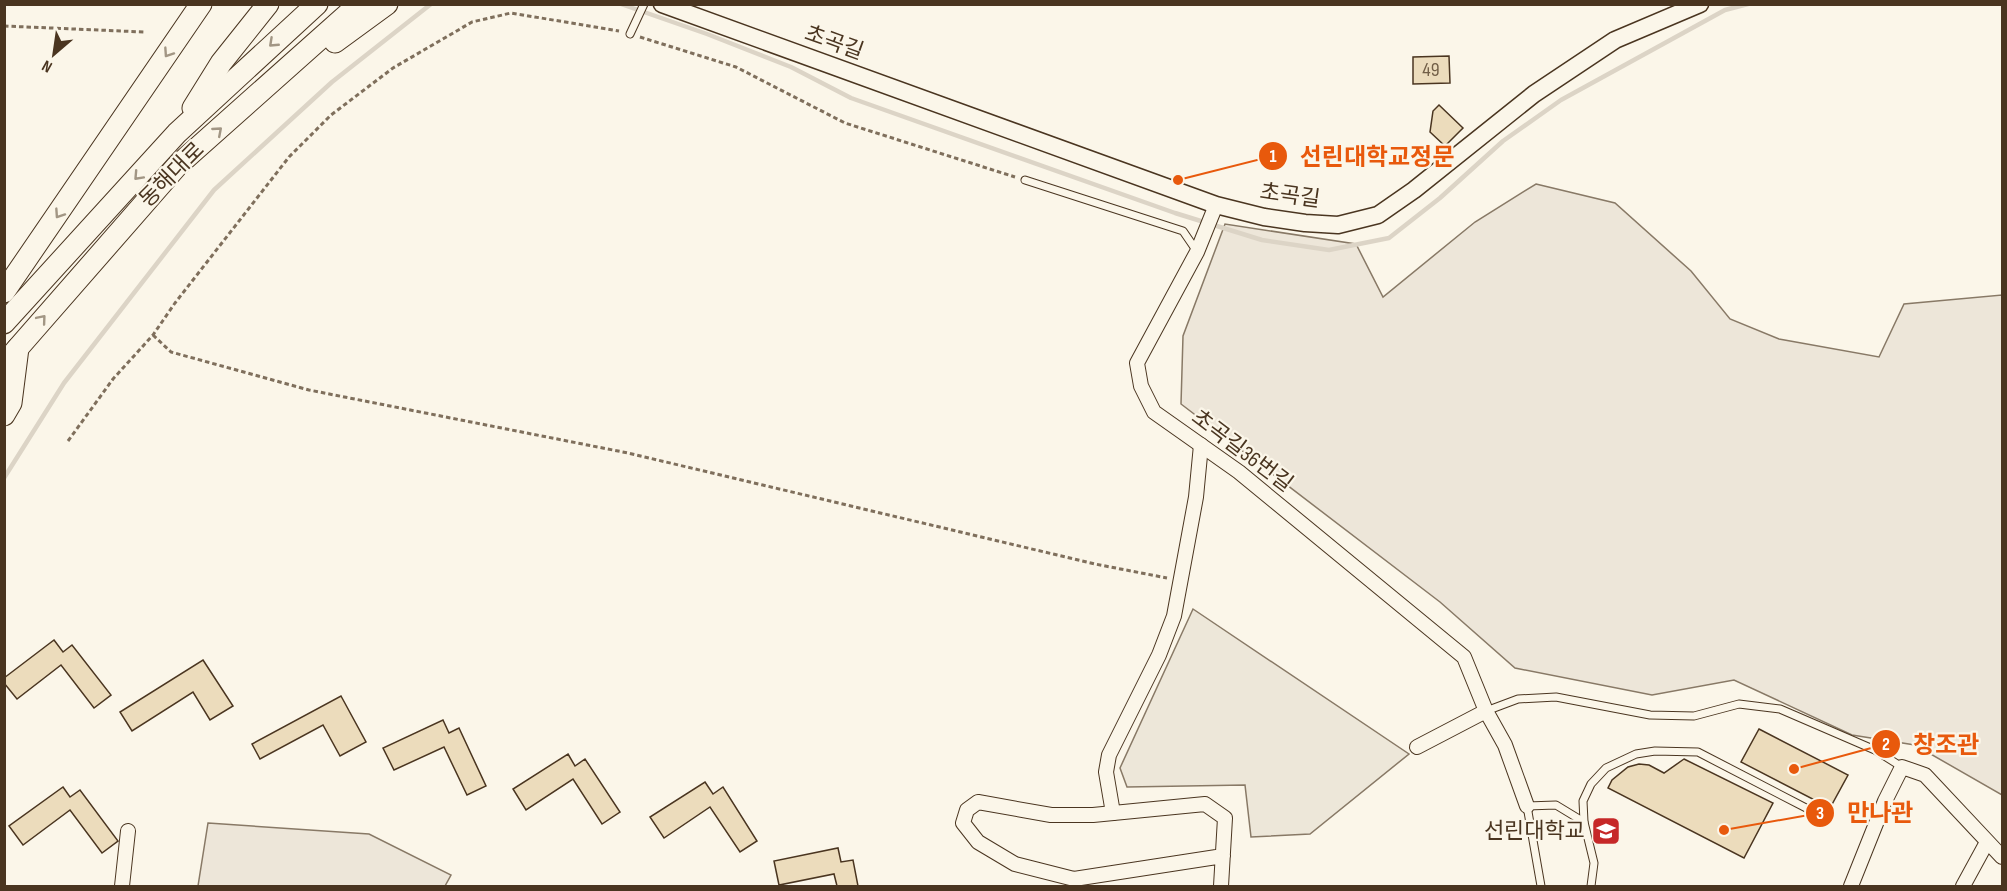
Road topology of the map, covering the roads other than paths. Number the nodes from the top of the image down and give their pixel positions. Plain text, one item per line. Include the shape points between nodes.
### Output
1 (201, 4) edge
2 (268, 4) edge
3 (317, 4) edge
4 (359, 4) edge
5 (387, 4) edge
6 (644, 4) edge
7 (662, 4) edge
8 (1700, 4) edge
9 (630, 34) road end
10 (254, 100) junction
11 (177, 133) junction
12 (1025, 180) road end
13 (1213, 212) junction
14 (1197, 252) junction
15 (4, 292) edge
16 (4, 323) edge
17 (11, 356) edge
18 (4, 415) edge
19 (1201, 445) junction
20 (1486, 711) junction
21 (1417, 747) dead end
22 (1902, 767) junction
23 (1527, 806) junction
24 (1808, 809) dead end
25 (1113, 813) junction
26 (1584, 822) junction
27 (128, 831) dead end
28 (1987, 842) junction
29 (1223, 856) junction
30 (2002, 857) edge
31 (122, 886) edge
32 (1221, 886) edge
33 (1541, 886) edge
34 (1591, 886) edge
35 (1851, 886) edge
36 (1963, 886) edge

1 -> 15 main road
2 - 11 main road via 221,63
3 -> 11 main road, 동해대로
4 - 10 main road, 동해대로
5 - 10 main road
6 - 9 lane
7 - 13 street, 초곡길
8 - 13 street, 초곡길 via 1615,40 1534,94 1378,216 1338,225
17 -> 10 main road, 동해대로 via 177,166
11 -> 16 main road, 동해대로
12 - 14 lane via 1183,231
13 - 14 street, 초곡길36번길
14 - 19 street, 초곡길36번길 via 1137,363 1141,386 1154,411
17 - 18 main road via 11,403
19 - 20 street, 초곡길36번길 via 1464,657
19 - 25 street via 1196,497 1174,616 1160,655 1109,755 1106,772
20 - 21 street
20 - 22 lane via 1518,699 1556,697 1650,715 1694,716 1739,704 1780,709 1875,750
20 - 23 street, 초곡길36번길 via 1505,745
22 - 28 street via 1925,775
22 - 35 street
23 - 26 lane via 1556,805
23 - 33 lane
24 - 26 lane via 1698,752 1655,751 1636,753 1605,768 1583,801
25 - 29 street via 1205,804 1225,818
25 - 29 street via 1051,814 978,802 967,810 963,823 978,842 1015,864 1074,879
26 - 34 lane via 1594,863
27 - 31 street
28 - 30 street
28 - 36 street
29 - 32 street

